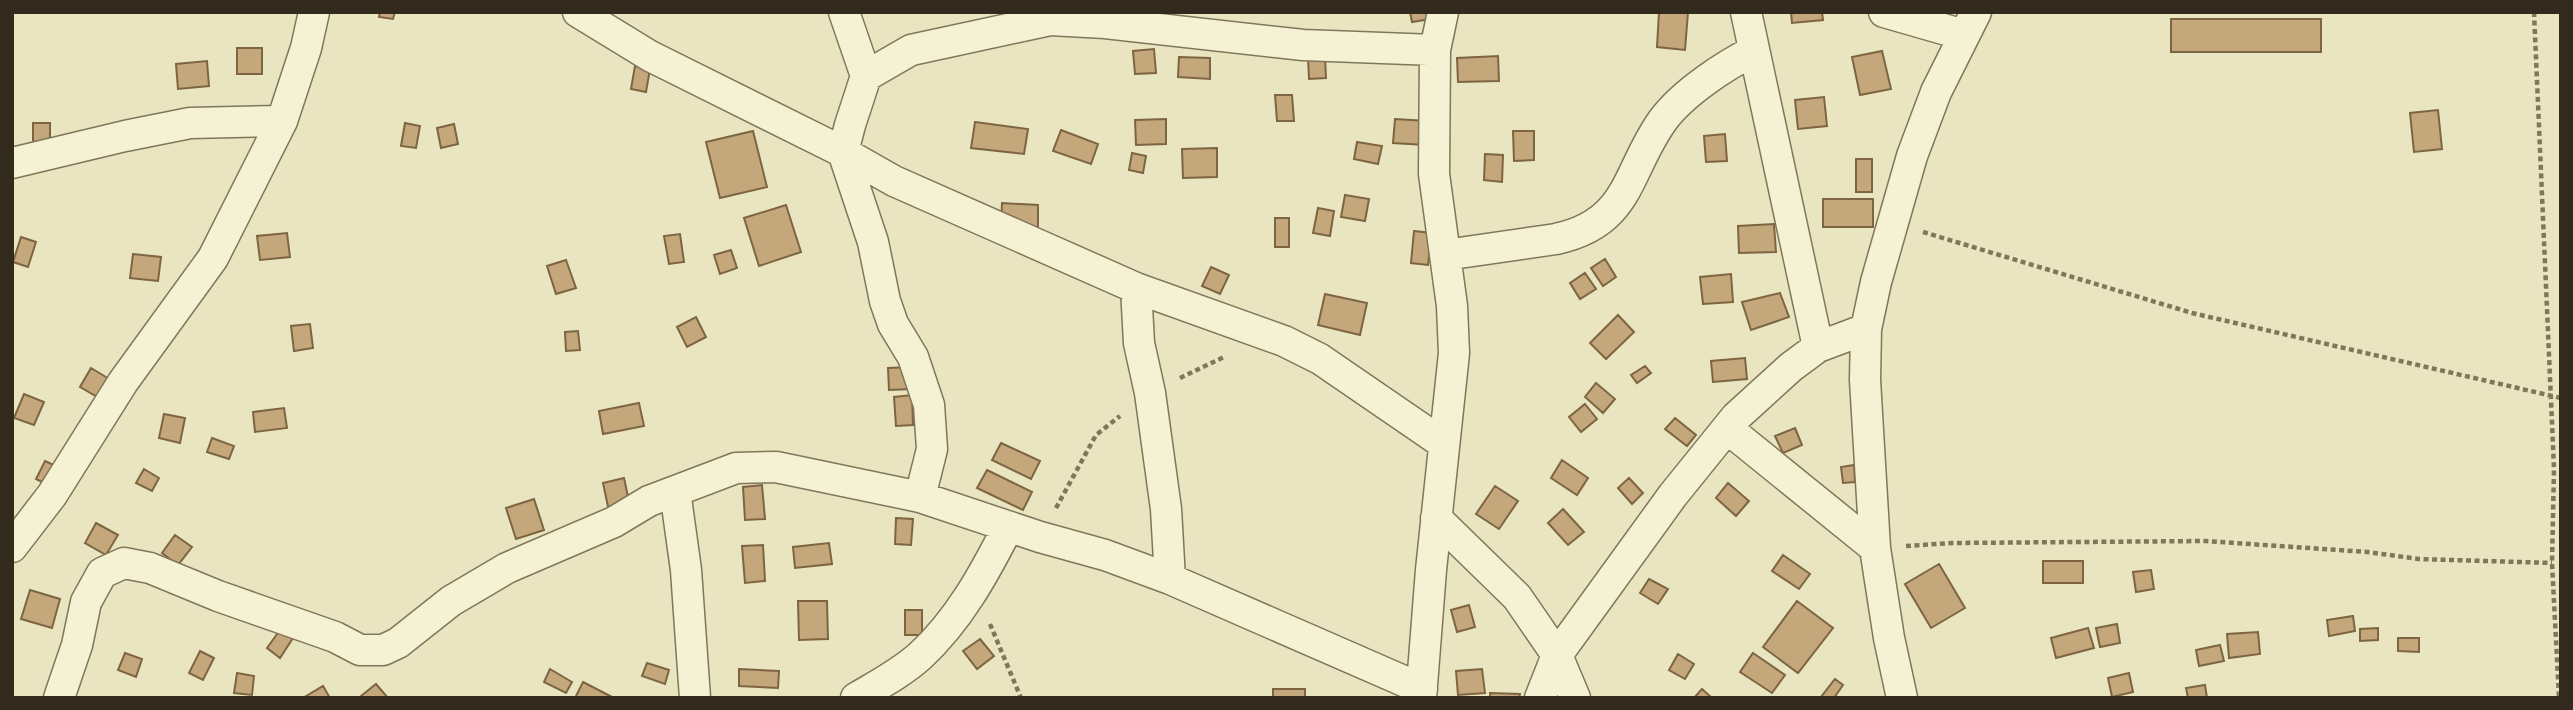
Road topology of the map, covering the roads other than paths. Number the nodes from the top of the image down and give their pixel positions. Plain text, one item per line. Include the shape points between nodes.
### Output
1 (314, 12) edge
2 (578, 12) edge
3 (844, 12) edge
4 (1443, 12) edge
5 (1746, 12) edge
6 (1884, 12) edge
7 (1970, 23) edge
8 (1436, 50) junction
9 (1754, 51) junction
10 (866, 76) junction
11 (282, 121) junction
12 (844, 152) junction
13 (12, 163) edge
14 (1445, 255) junction
15 (1136, 288) junction
16 (1866, 329) junction
17 (1818, 347) junction
18 (1728, 429) junction
19 (1444, 444) junction
20 (675, 491) junction
21 (920, 497) junction
22 (1436, 518) junction
23 (1008, 527) junction
24 (12, 547) edge
25 (1875, 548) junction
26 (1170, 579) junction
27 (1557, 655) junction
28 (1422, 693) edge
29 (60, 698) edge
30 (695, 698) edge
31 (856, 698) edge
32 (1540, 698) edge
33 (1575, 698) edge
34 (1902, 698) edge

1 - 11 street
2 - 12 street via 650,56
3 - 10 street
4 - 8 street
5 - 9 street
6 - 7 street
7 - 16 street via 1936,92 1912,156
8 - 10 street via 1303,45 1050,20 911,50
8 - 14 street via 1434,174
9 - 14 street via 1699,86 1665,118 1615,207 1597,224 1571,236
9 - 17 street
10 - 12 street
11 - 13 street via 190,123
11 - 24 street via 213,258
12 - 15 street via 894,181
12 - 21 street via 873,242 889,313 914,357 929,405 932,449
14 - 19 street via 1454,353
15 - 19 street via 1284,341 1320,359
15 - 26 street via 1139,343 1166,509
16 - 17 street
16 - 25 street
17 - 18 street via 1782,375
18 - 25 street
18 - 27 street via 1673,495
19 - 22 street
20 - 21 street via 736,468 776,467
20 - 29 street via 507,568 383,650 360,650 150,568 124,563 102,573 86,602
20 - 30 street
21 - 23 street
22 - 27 street via 1517,597
22 - 28 street
23 - 26 street
23 - 31 street via 963,607 920,656
25 - 34 street
26 - 28 street
27 - 32 street
27 - 33 street

